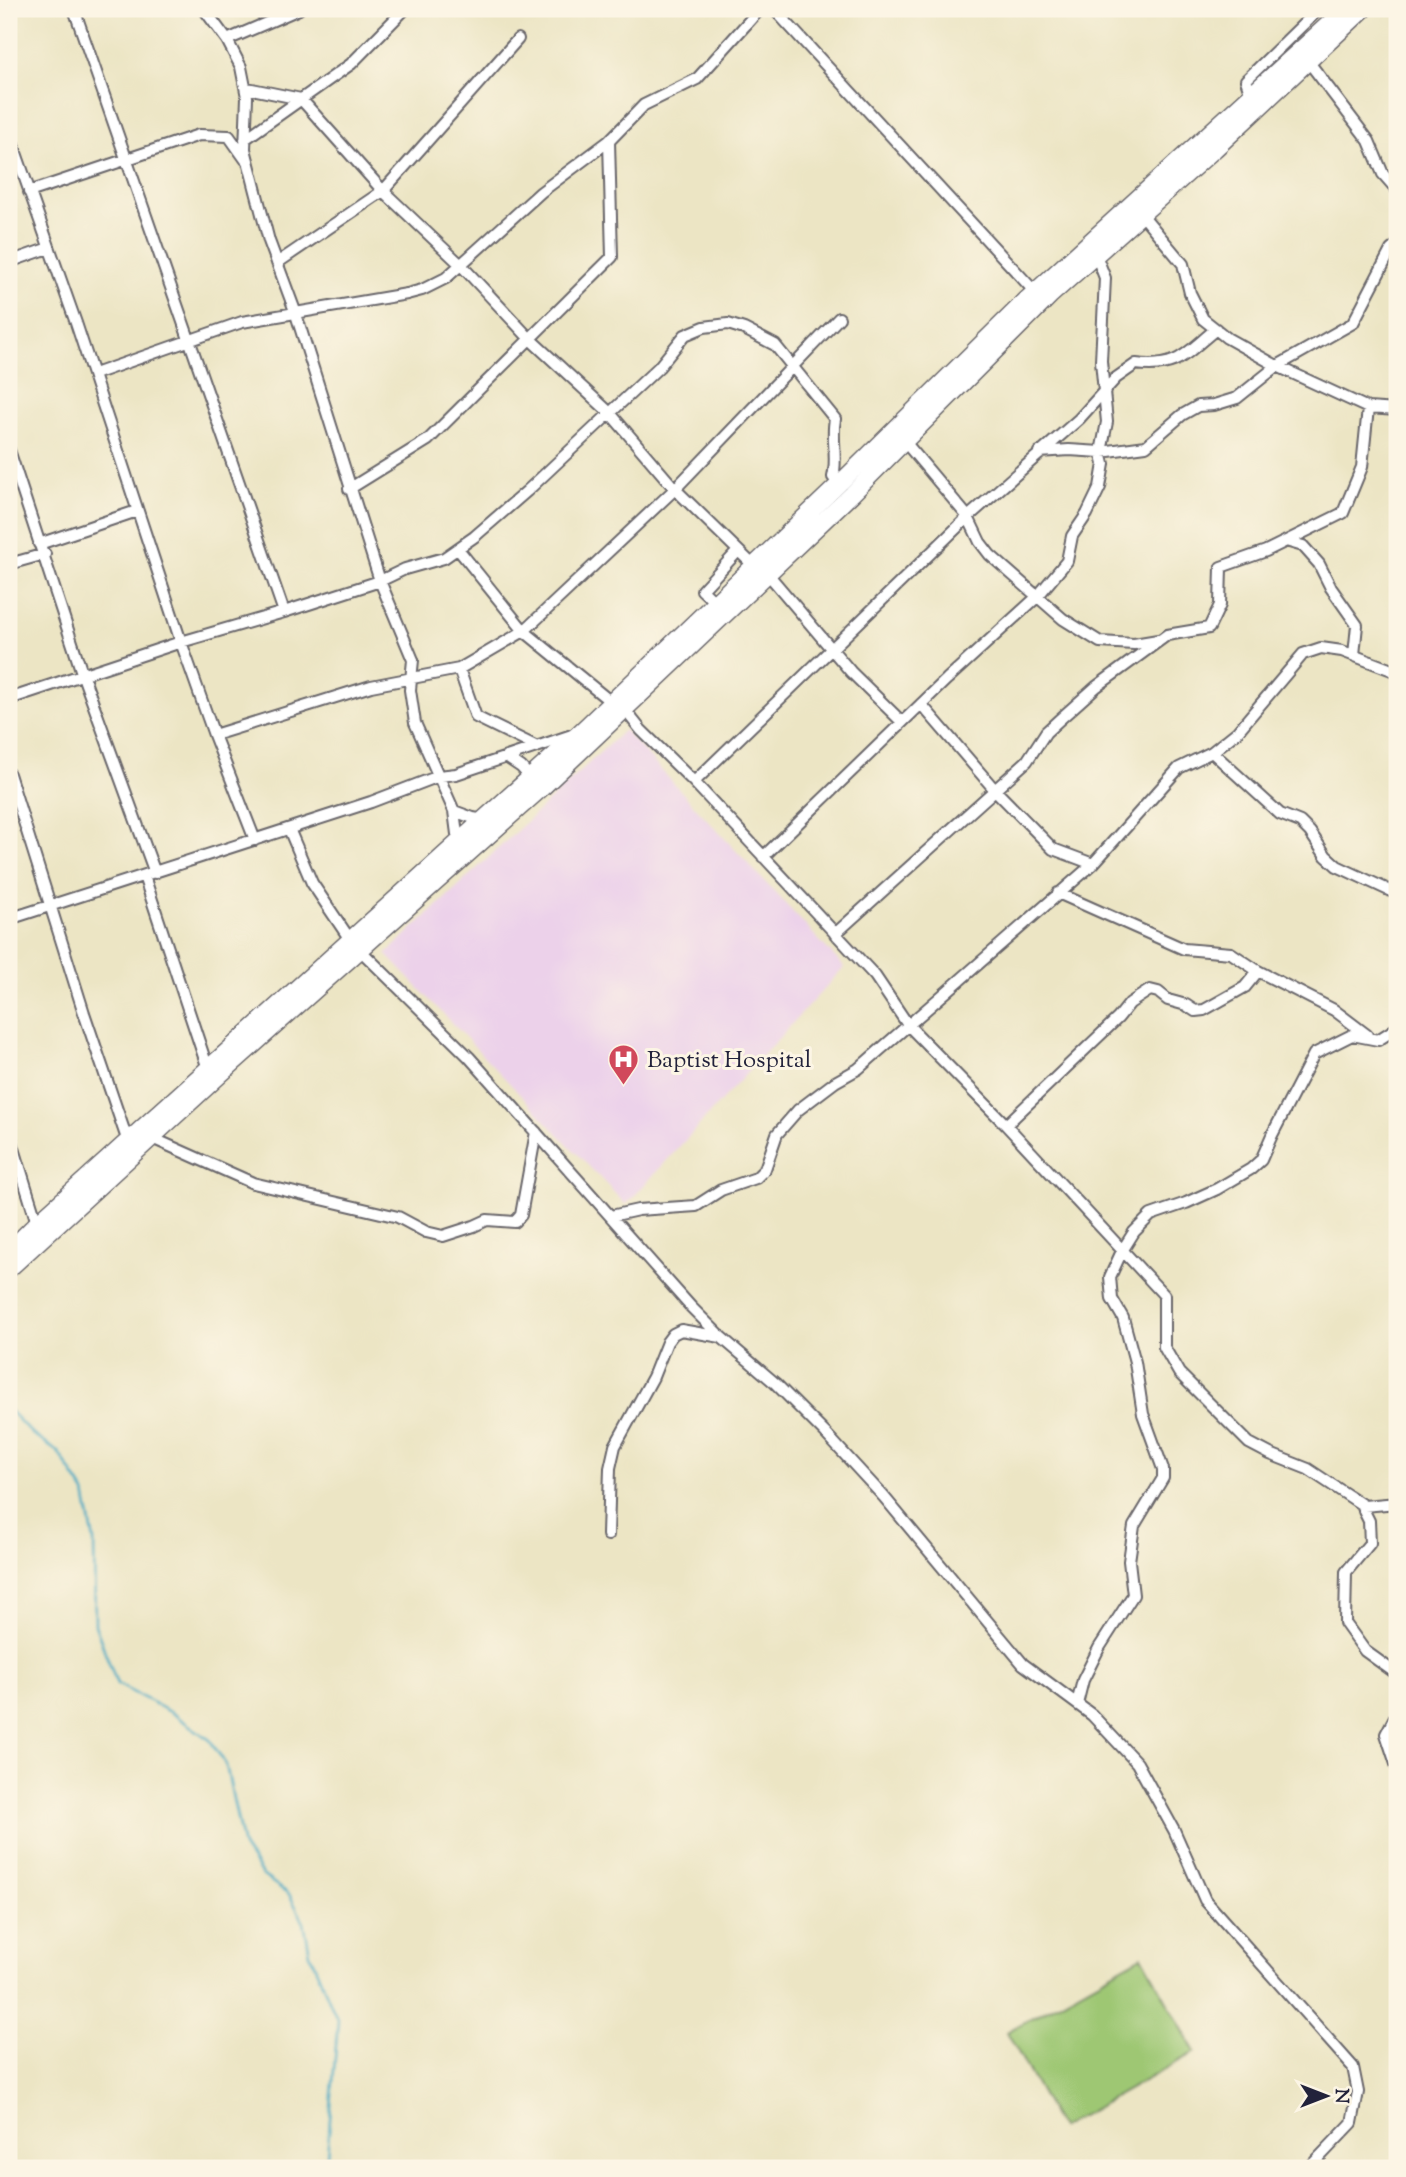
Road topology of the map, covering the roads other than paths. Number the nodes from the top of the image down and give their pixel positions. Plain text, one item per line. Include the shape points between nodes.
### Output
1 (74, 9) edge
2 (204, 9) edge
3 (299, 9) edge
4 (405, 9) edge
5 (760, 9) edge
6 (774, 9) edge
7 (1319, 9) edge
8 (1345, 9) edge
9 (1364, 9) edge
10 (518, 39) dead end
11 (227, 40) junction
12 (1308, 61) junction
13 (247, 88) junction
14 (1251, 95) junction
15 (301, 99) junction
16 (9, 133) edge
17 (245, 139) junction
18 (609, 141) junction
19 (11, 146) edge
20 (127, 159) junction
21 (248, 163) junction
22 (1397, 190) edge
23 (383, 191) junction
24 (29, 192) junction
25 (1136, 209) junction
26 (1397, 245) edge
27 (48, 248) junction
28 (1090, 251) junction
29 (9, 262) edge
30 (277, 262) junction
31 (461, 265) junction
32 (1035, 292) junction
33 (295, 311) junction
34 (839, 318) dead end
35 (1216, 329) junction
36 (531, 340) junction
37 (192, 341) junction
38 (1277, 366) junction
39 (793, 367) junction
40 (93, 374) junction
41 (1104, 392) junction
42 (1368, 408) junction
43 (1397, 410) edge
44 (610, 413) junction
45 (905, 442) junction
46 (9, 450) edge
47 (1039, 452) junction
48 (1101, 452) junction
49 (839, 485) junction
50 (349, 489) junction
51 (675, 489) junction
52 (137, 511) junction
53 (968, 517) junction
54 (1286, 541) junction
55 (42, 549) junction
56 (457, 549) junction
57 (738, 551) junction
58 (9, 564) edge
59 (761, 570) junction
60 (380, 581) junction
61 (1037, 597) junction
62 (721, 608) junction
63 (284, 612) junction
64 (524, 631) junction
65 (1161, 640) junction
66 (181, 642) junction
67 (831, 649) junction
68 (1354, 654) junction
69 (459, 669) junction
70 (1397, 672) edge
71 (83, 676) junction
72 (411, 680) junction
73 (9, 699) edge
74 (921, 704) junction
75 (618, 706) junction
76 (902, 722) junction
77 (579, 733) junction
78 (214, 735) junction
79 (535, 746) junction
80 (1212, 752) junction
81 (506, 757) junction
82 (9, 774) edge
83 (439, 776) junction
84 (694, 782) junction
85 (537, 783) junction
86 (995, 790) junction
87 (454, 811) junction
88 (483, 820) junction
89 (503, 821) junction
90 (289, 829) junction
91 (256, 840) junction
92 (461, 842) junction
93 (763, 857) junction
94 (1093, 864) junction
95 (150, 874) junction
96 (1058, 893) junction
97 (1397, 894) edge
98 (50, 906) junction
99 (9, 919) edge
100 (835, 934) junction
101 (356, 945) junction
102 (1258, 971) junction
103 (908, 1025) junction
104 (1397, 1028) edge
105 (1371, 1038) junction
106 (208, 1069) junction
107 (1006, 1125) junction
108 (9, 1132) edge
109 (536, 1132) junction
110 (152, 1138) junction
111 (128, 1142) junction
112 (611, 1216) junction
113 (37, 1223) junction
114 (9, 1251) edge
115 (1122, 1251) junction
116 (9, 1269) edge
117 (721, 1337) junction
118 (1397, 1503) edge
119 (1364, 1506) junction
120 (608, 1535) dead end
121 (1397, 1674) edge
122 (1077, 1704) junction
123 (1397, 1713) edge
124 (1397, 1768) edge
125 (1309, 2168) edge

1 - 20 street
2 - 11 street
3 - 11 street
4 - 15 street via 351,64
5 - 18 street via 697,79 644,105
6 - 32 street
7 - 14 street via 1246,80
8 - 14 main road
9 - 12 main road
10 - 23 street
11 - 13 street
12 - 22 street via 1369,141 1383,174
12 - 25 main road
13 - 15 street
13 - 17 street
14 - 25 main road
15 - 17 street
15 - 23 street
16 - 19 street
17 - 21 street
18 - 31 street via 541,192
18 - 36 street via 612,257
19 - 24 street
20 - 21 street via 180,140 212,135 229,136
20 - 24 street
20 - 37 street
21 - 30 street
23 - 30 street
23 - 31 street
24 - 27 street
25 - 28 main road
25 - 35 street via 1183,264 1203,319
26 - 38 street via 1353,323
27 - 29 street
27 - 40 street
28 - 32 main road
28 - 41 street via 1105,278 1101,325
28 - 45 main road
30 - 33 street
31 - 33 street via 446,278 415,292
31 - 36 street
32 - 49 main road
33 - 37 street via 242,322
33 - 50 street
34 - 39 street
35 - 38 street
35 - 41 street via 1178,360 1157,366 1136,364
36 - 44 street
36 - 50 street via 428,440
37 - 40 street
37 - 63 street
38 - 42 street
38 - 48 street via 1237,398 1198,406 1182,415 1146,446
39 - 44 street via 775,345 744,329 728,324 704,327 685,335
39 - 49 street via 835,419 833,477
39 - 51 street
40 - 52 street
41 - 47 street
41 - 48 street via 1107,422
42 - 43 street
42 - 54 street via 1362,467 1343,513
44 - 51 street
44 - 56 street
45 - 53 street
45 - 59 main road
46 - 55 street
47 - 48 street
47 - 53 street
48 - 61 street via 1100,487 1072,536 1067,561
49 - 59 main road
50 - 60 street
51 - 57 street
51 - 64 street
52 - 55 street
52 - 66 street
53 - 61 street via 990,555
53 - 67 street
54 - 65 street via 1221,567 1220,605 1209,628 1182,631
54 - 68 street via 1303,546 1319,564 1357,625
55 - 58 street
55 - 71 street
56 - 60 street
56 - 64 street
57 - 59 street
57 - 62 street via 702,590
59 - 62 main road
59 - 67 street
60 - 63 street
60 - 72 street via 412,660
61 - 65 street via 1100,642
61 - 74 street
62 - 75 main road
63 - 66 street
64 - 69 street
64 - 75 street
65 - 86 street via 1096,687
66 - 71 street
66 - 78 street
67 - 76 street
67 - 84 street
68 - 70 street
68 - 80 street via 1321,648 1303,654 1237,732
69 - 72 street
69 - 79 street via 476,717
71 - 73 street
71 - 95 street
72 - 78 street via 370,686
72 - 83 street via 415,723
74 - 76 street
74 - 86 street
75 - 77 main road
75 - 84 street
75 - 85 main road
76 - 93 street
77 - 79 street
77 - 85 main road
78 - 91 street
79 - 81 street
80 - 94 street via 1180,768
80 - 97 street via 1280,814 1300,822 1337,866
81 - 83 street
81 - 85 street
82 - 98 street
83 - 87 street
83 - 90 street
84 - 93 street
85 - 88 main road
85 - 89 main road
86 - 94 street via 1053,849
86 - 100 street
87 - 88 street
87 - 92 street
88 - 89 street
88 - 92 main road
89 - 101 main road
90 - 91 street
90 - 101 street via 312,883
91 - 95 street
92 - 101 main road
93 - 100 street
94 - 96 street
95 - 98 street
95 - 106 street
96 - 102 street via 1184,949 1231,953
96 - 103 street
98 - 99 street
98 - 111 street
100 - 103 street via 875,976
101 - 106 main road
101 - 109 street via 469,1057
101 - 110 main road
102 - 105 street via 1334,1010
102 - 107 street via 1245,986 1205,1010 1195,1011 1150,990 1130,1003
103 - 107 street
103 - 112 street via 858,1069 798,1110 777,1134 765,1169 756,1178 721,1190 696,1206
104 - 105 street via 1378,1040
105 - 115 street via 1352,1035 1314,1054 1261,1160 1217,1189 1152,1215 1133,1232
106 - 111 main road
107 - 115 street
108 - 113 street
109 - 110 street via 516,1222 487,1220 443,1236 426,1233 398,1217 253,1183
109 - 112 street
110 - 116 main road
111 - 113 main road
112 - 117 street
113 - 114 main road
115 - 119 street via 1164,1295 1164,1347 1179,1373 1249,1443 1308,1469
115 - 122 street via 1110,1277 1112,1299 1126,1329 1143,1414 1163,1478 1134,1526 1129,1561 1133,1595 1099,1648
117 - 120 street via 681,1330 667,1342 615,1446
117 - 122 street via 775,1383 850,1460 1023,1664
118 - 119 street
119 - 121 street via 1370,1543 1346,1572 1345,1623 1365,1651
122 - 125 street via 1137,1763 1205,1900 1353,2067 1358,2092 1352,2123
123 - 124 street via 1386,1734

